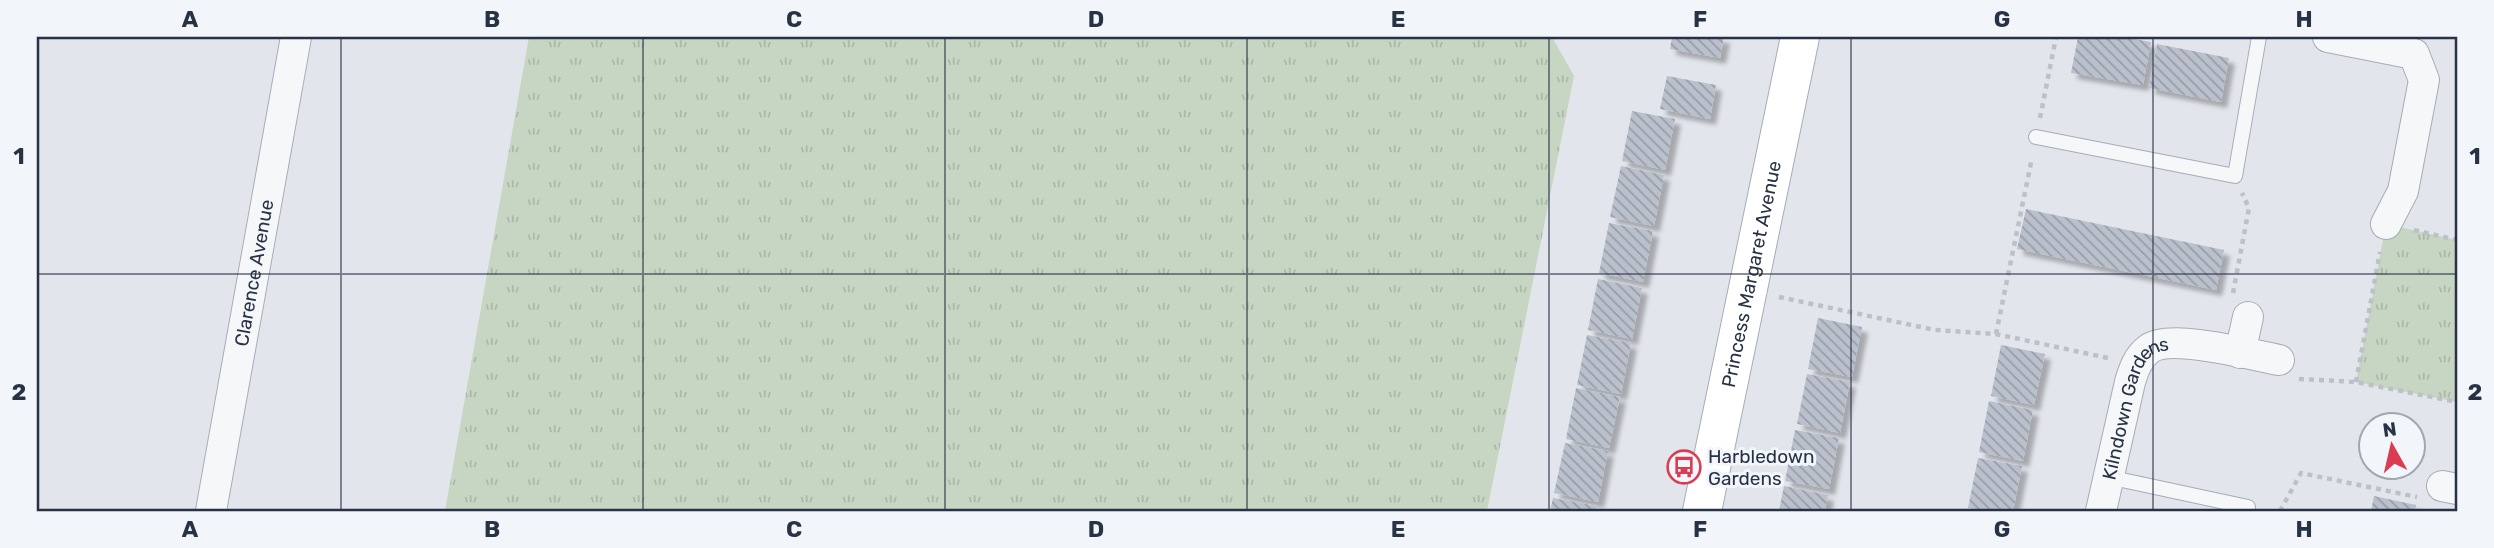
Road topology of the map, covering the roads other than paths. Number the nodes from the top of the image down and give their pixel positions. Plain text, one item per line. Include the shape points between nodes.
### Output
1 (296, 37) edge
2 (1800, 37) edge
3 (2259, 37) edge
4 (2328, 37) edge
5 (2036, 137) road end
6 (2386, 224) road end
7 (2240, 307) road end
8 (2240, 353) junction
9 (2279, 360) road end
10 (2108, 477) junction
11 (211, 511) edge
12 (1702, 511) edge
13 (2101, 511) edge
14 (2247, 511) edge

1 - 11 street, Clarence Avenue
2 - 12 main road, Princess Margaret Avenue
3 - 5 lane via 2235,176
4 - 6 street via 2414,54 2424,80 2403,191
7 - 8 street
8 - 9 street, Kilndown Gardens
8 - 10 street, Kilndown Gardens via 2167,342 2150,348 2136,364
10 - 13 street, Kilndown Gardens
10 - 14 lane via 2248,507

